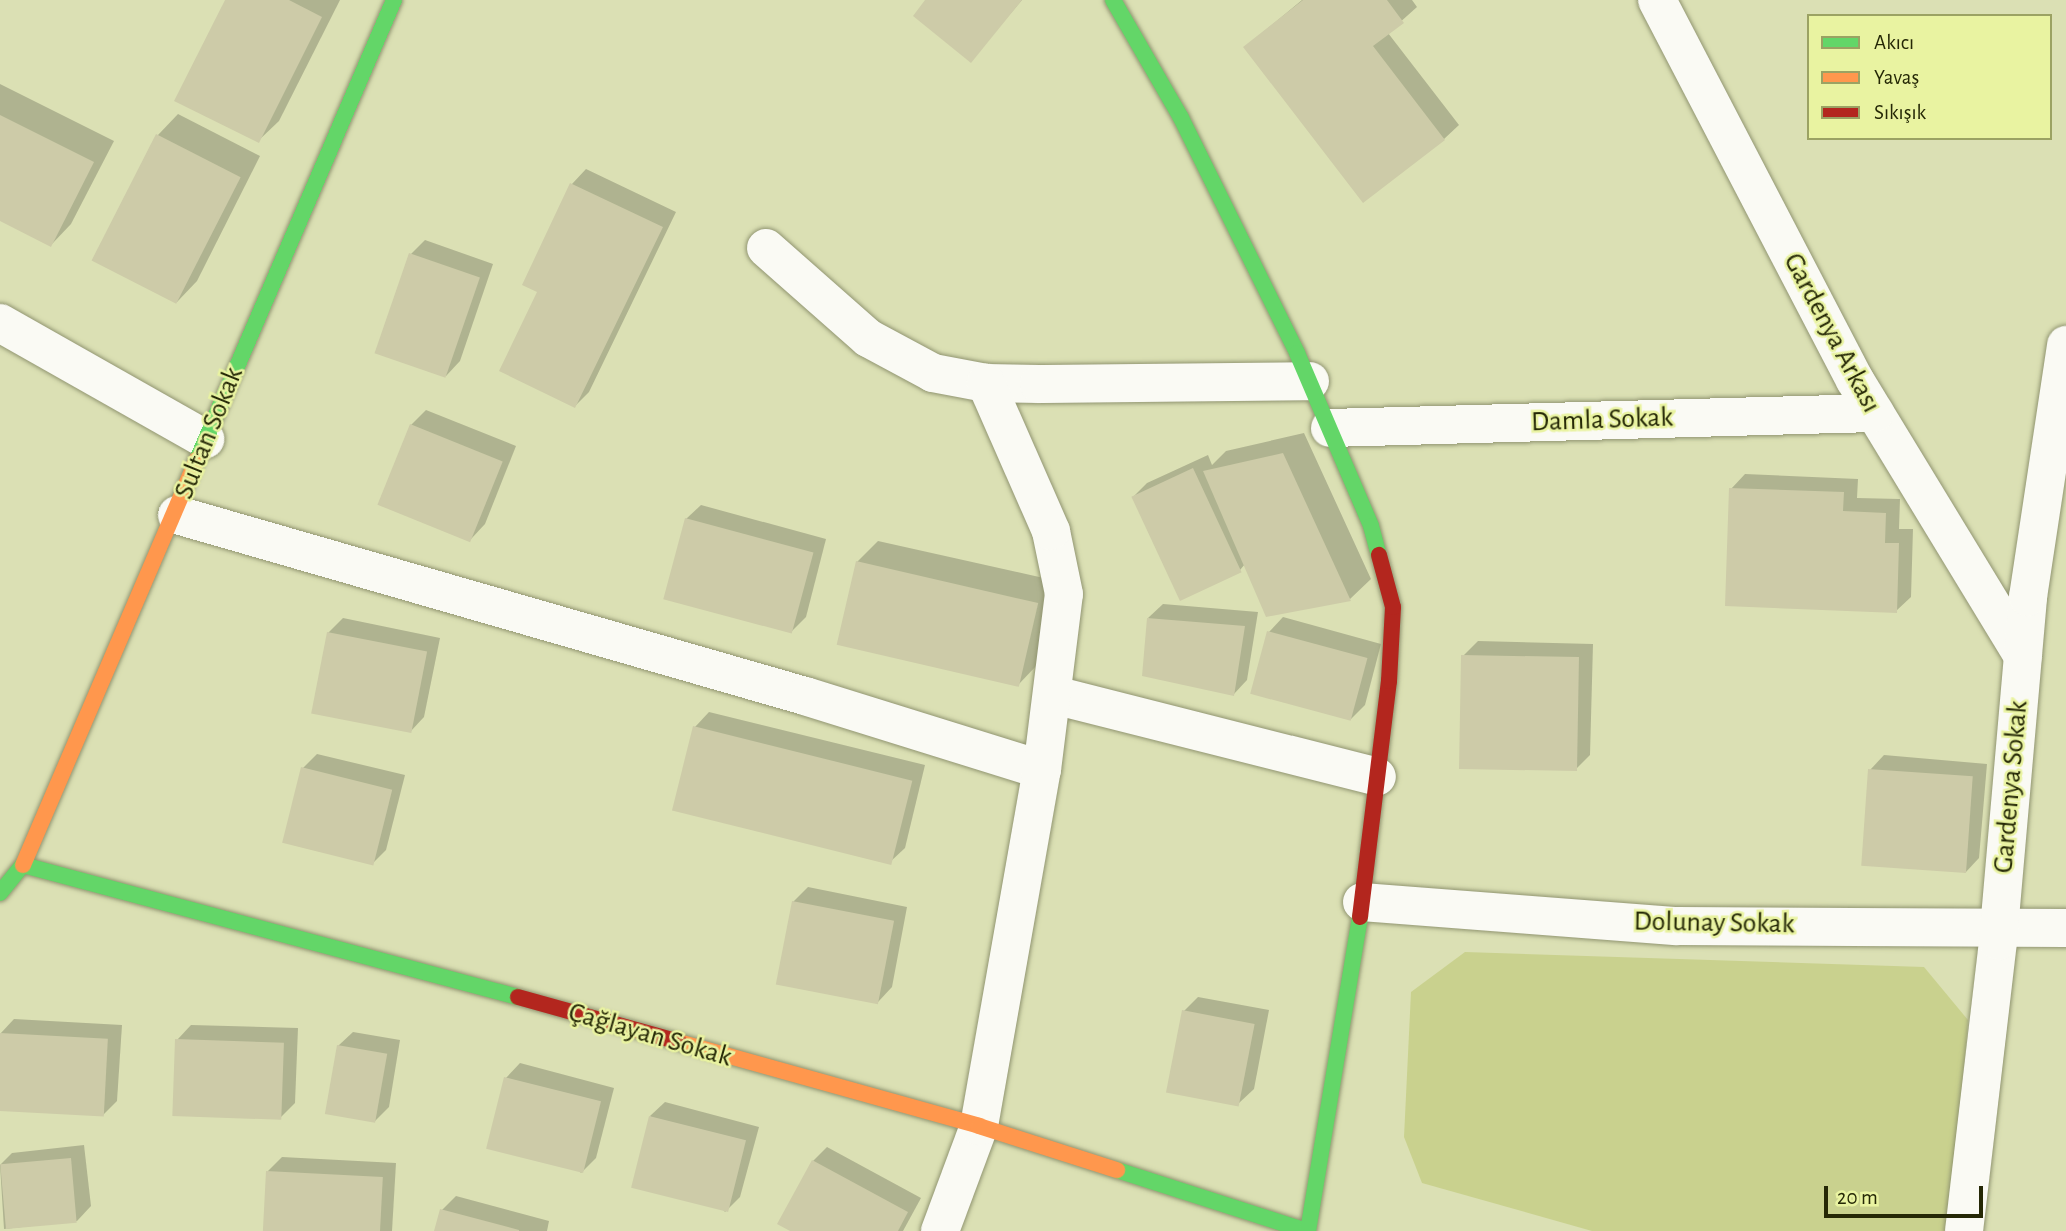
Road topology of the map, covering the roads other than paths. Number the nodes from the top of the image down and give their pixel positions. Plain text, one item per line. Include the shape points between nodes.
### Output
1 (394, 0) edge
2 (1113, 0) edge
3 (1657, 0) edge
4 (766, 248) dead end
5 (0, 323) edge
6 (2066, 345) edge
7 (1310, 382) junction
8 (986, 383) junction
9 (1875, 413) junction
10 (1329, 428) junction
11 (205, 439) junction
12 (177, 515) junction
13 (2023, 656) junction
14 (1054, 695) junction
15 (1042, 770) junction
16 (1377, 777) junction
17 (23, 865) junction
18 (0, 893) edge
19 (1363, 902) junction
20 (1999, 924) junction
21 (2066, 928) edge
22 (979, 1126) junction
23 (940, 1231) edge
24 (1307, 1231) edge
25 (1964, 1231) edge

1 - 11 street, Sultan Sokak
2 - 7 street via 1181,118
3 - 9 street, Gardenya Arkası
4 - 8 street via 868,338 933,373
5 - 11 street
6 - 13 street, Gardenya Sokak
7 - 8 street
7 - 10 street
8 - 14 street via 1051,531 1065,594
9 - 10 street, Damla Sokak
9 - 13 street, Gardenya Arkası
10 - 16 street via 1371,526 1392,607
11 - 12 street, Sultan Sokak
12 - 15 street via 805,696
12 - 17 street, Sultan Sokak
13 - 20 street, Gardenya Sokak
14 - 15 street
14 - 16 street
15 - 22 street
16 - 19 street
17 - 18 street
17 - 22 street, Çağlayan Sokak via 348,950
19 - 20 street, Dolunay Sokak via 1677,926
19 - 24 street
20 - 21 street, Dolunay Sokak
20 - 25 street, Gardenya Sokak
22 - 23 street
22 - 24 street, Çağlayan Sokak

